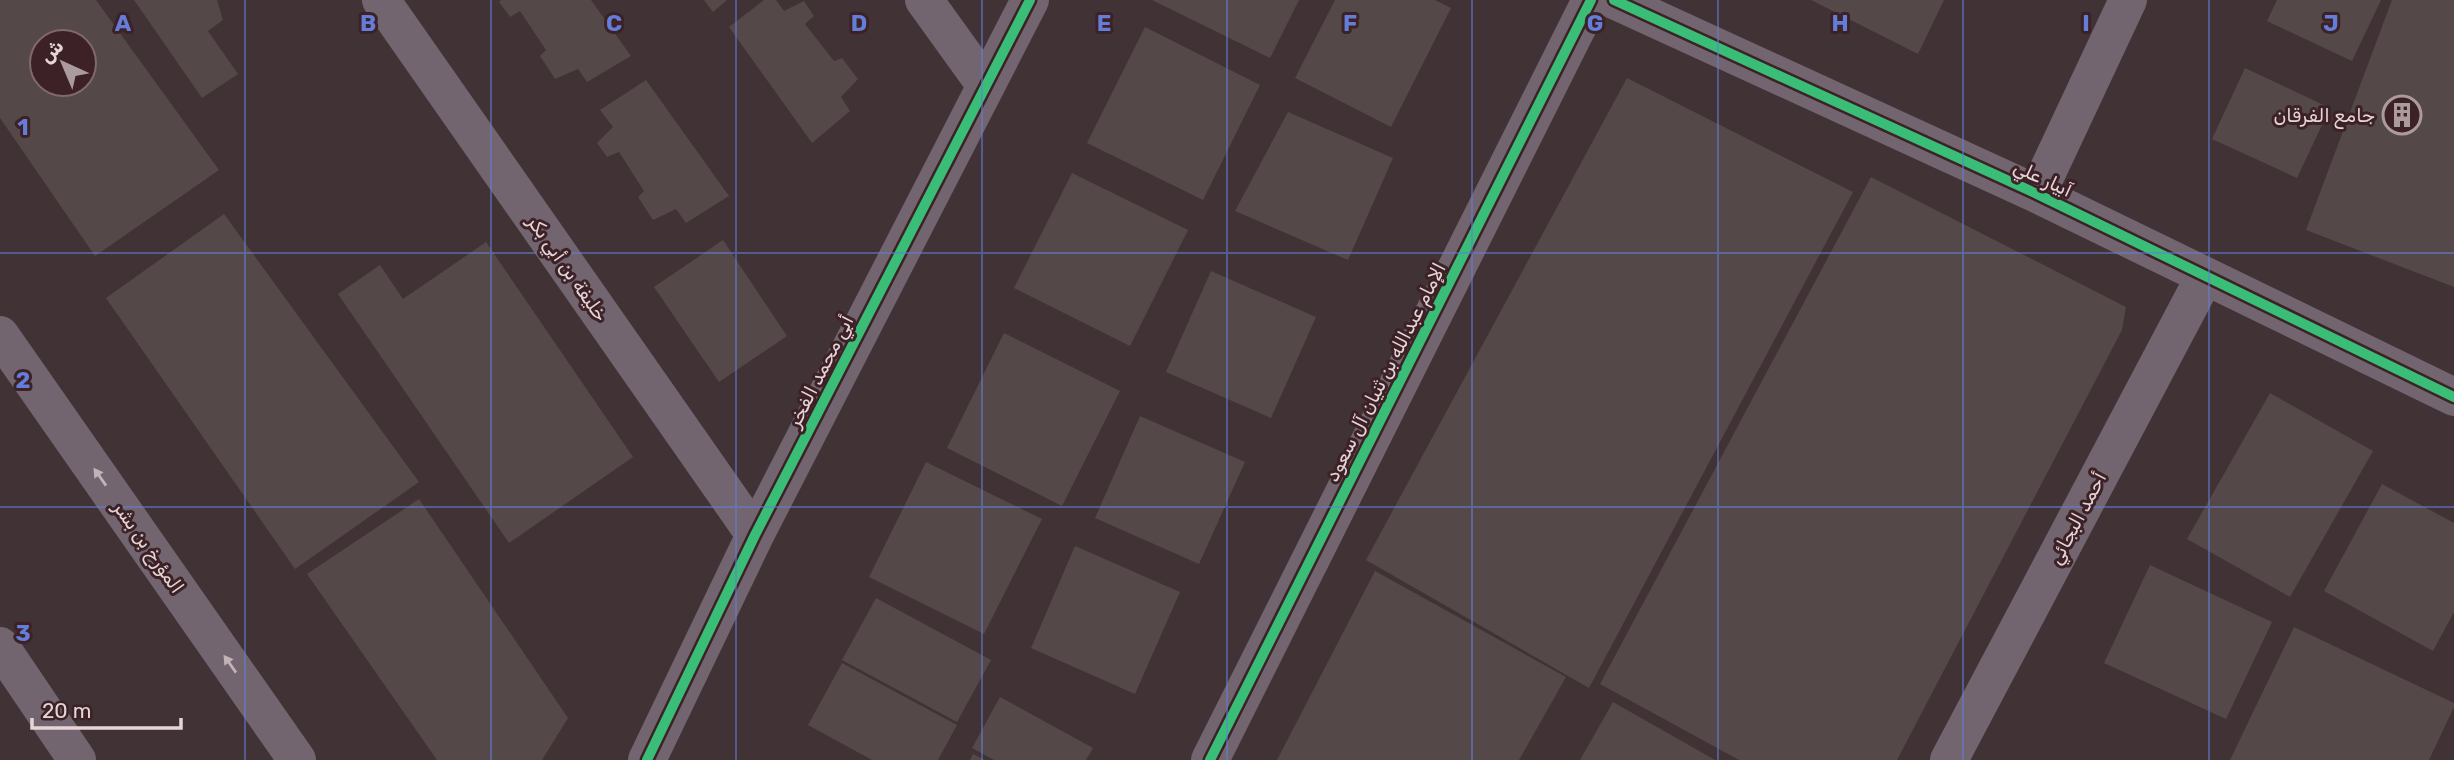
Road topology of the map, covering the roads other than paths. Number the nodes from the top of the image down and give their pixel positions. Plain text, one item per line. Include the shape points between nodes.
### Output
1 (381, 0) edge
2 (924, 0) edge
3 (1030, 0) edge
4 (1591, 0) edge
5 (1614, 0) edge
6 (2128, 0) edge
7 (986, 86) junction
8 (2037, 194) junction
9 (2205, 276) junction
10 (0, 335) edge
11 (2454, 397) edge
12 (755, 535) junction
13 (0, 646) edge
14 (77, 760) edge
15 (297, 760) edge
16 (647, 760) edge
17 (1210, 760) edge
18 (1949, 760) edge

1 - 12 street, خليفة بن أبي بكر
2 - 7 street
3 - 7 street, أبي محمد الفخر
4 - 17 street, الإمام عبدالله بن ثنيان آل سعود
5 - 8 street, آبيار علي
6 - 8 street
7 - 12 street, أبي محمد الفخر
8 - 9 street, آبيار علي
9 - 11 street, آبيار علي
9 - 18 street, أحمد البجائي
15 -> 10 street, المؤرخ بن بشر
12 - 16 street, أبي محمد الفخر
13 - 14 street

